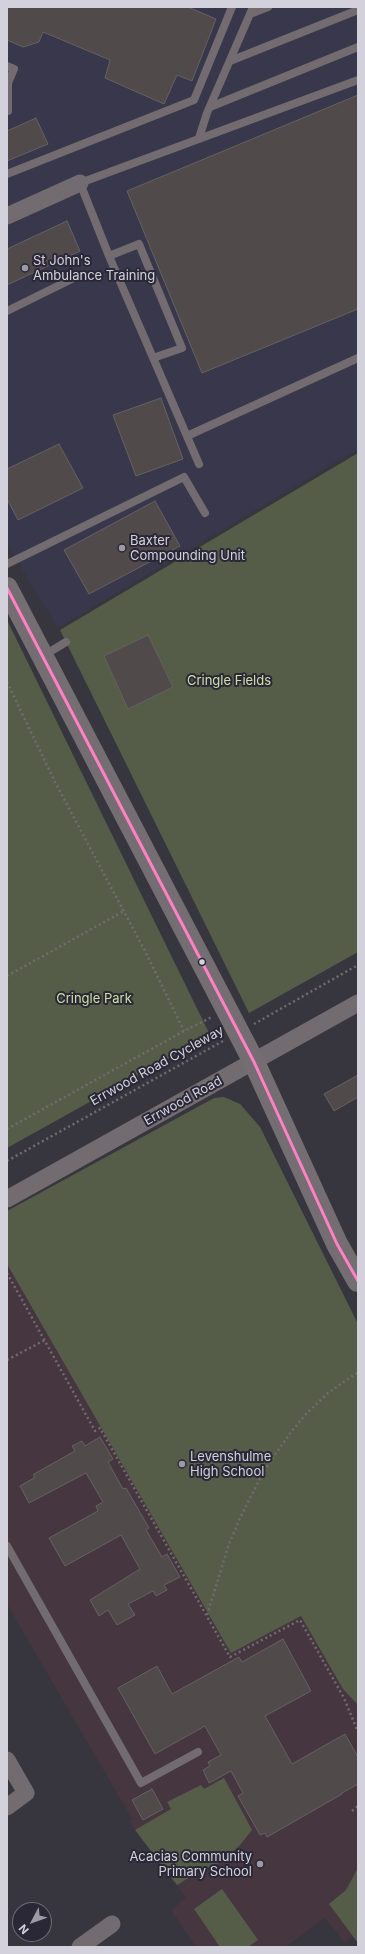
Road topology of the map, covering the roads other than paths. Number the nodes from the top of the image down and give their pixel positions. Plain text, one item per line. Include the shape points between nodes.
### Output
1 (232, 7) edge
2 (268, 7) edge
3 (358, 10) edge
4 (251, 11) edge
5 (358, 47) edge
6 (230, 61) junction
7 (7, 66) edge
8 (358, 80) edge
9 (210, 107) junction
10 (7, 111) edge
11 (199, 138) junction
12 (7, 174) edge
13 (80, 183) junction
14 (7, 216) edge
15 (109, 256) junction
16 (82, 274) dead end
17 (7, 311) edge
18 (153, 358) junction
19 (358, 358) edge
20 (187, 436) junction
21 (199, 464) dead end
22 (204, 513) dead end
23 (7, 564) edge
24 (7, 588) edge
25 (66, 642) dead end
26 (43, 656) junction
27 (358, 1003) edge
28 (254, 1062) junction
29 (7, 1198) edge
30 (358, 1281) edge
31 (7, 1546) edge
32 (198, 1752) dead end
33 (7, 1760) edge
34 (7, 1807) edge
35 (112, 1924) dead end
36 (80, 1947) edge

1 - 12 lane via 194,100
2 - 4 lane
3 - 6 lane
4 - 6 lane
5 - 9 lane
6 - 9 lane
7 - 10 lane via 14,69 8,83
8 - 11 lane
9 - 11 lane
11 - 13 lane
13 - 14 street
13 - 15 lane
15 - 18 lane
15 - 18 lane via 139,244 182,348
16 - 17 lane
18 - 20 lane
19 - 20 lane
20 - 21 lane
22 - 23 lane via 184,477
24 - 26 street
25 - 26 lane
26 - 28 street
27 - 28 street, Errwood Road
28 - 29 street, Errwood Road
28 - 30 street via 337,1244
31 - 32 lane via 141,1783
33 - 34 street via 26,1793
35 - 36 street

